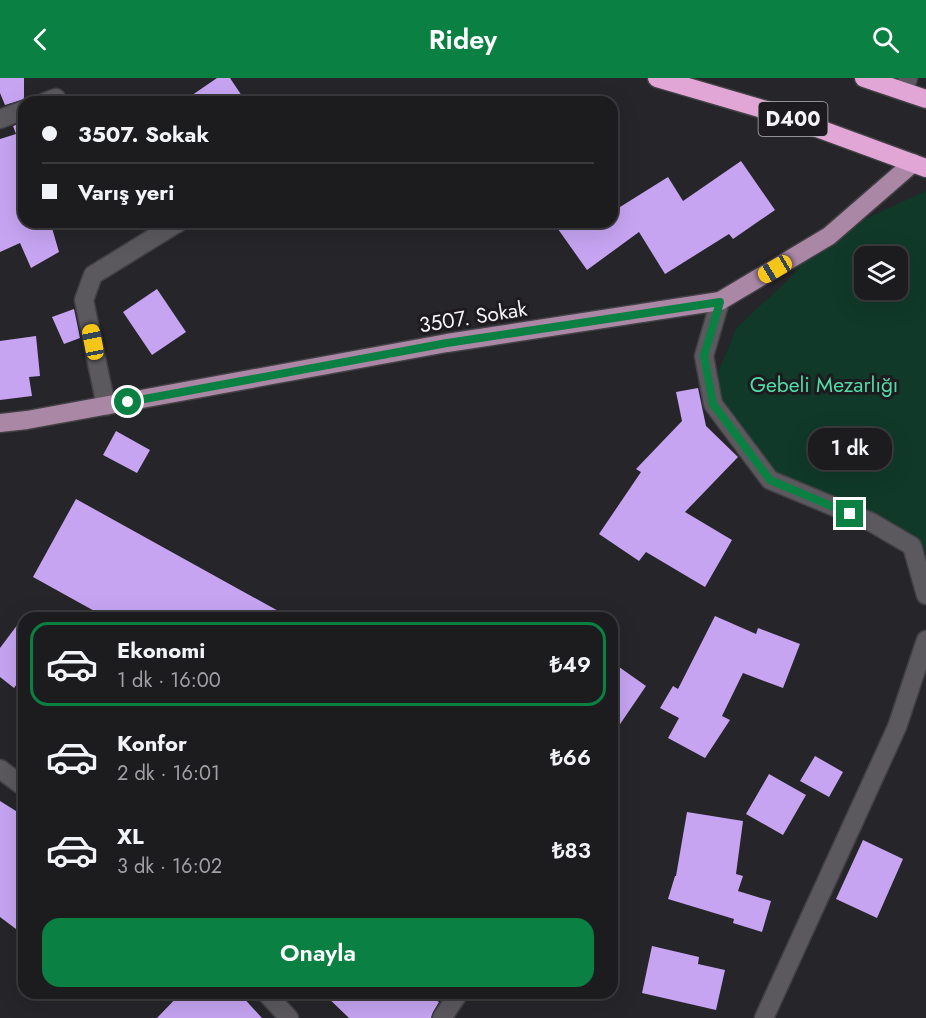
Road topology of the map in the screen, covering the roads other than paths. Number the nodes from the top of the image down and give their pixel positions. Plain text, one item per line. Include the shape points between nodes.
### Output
1 (657, 78) edge
2 (864, 78) edge
3 (906, 84) edge
4 (926, 99) edge
5 (18, 112) edge
6 (0, 119) edge
7 (919, 165) edge
8 (169, 228) edge
9 (720, 302) junction
10 (106, 406) junction
11 (0, 423) edge
12 (926, 595) edge
13 (926, 640) edge
14 (0, 770) edge
15 (18, 783) edge
16 (272, 999) edge
17 (455, 999) edge
18 (289, 1018) edge
19 (442, 1018) edge
20 (764, 1018) edge

1 - 7 highway, D400 via 776,113
2 - 3 highway
3 - 4 highway
5 - 6 street
7 - 9 main road, 3507. Sokak via 829,236
8 - 10 street via 93,275 84,300
9 - 10 main road, 3507. Sokak via 447,343
9 - 12 street via 704,356 713,404 770,480 871,522 912,546
10 - 11 main road, 3507. Sokak
13 - 20 street via 897,726
14 - 15 street
16 - 18 street
17 - 19 street

